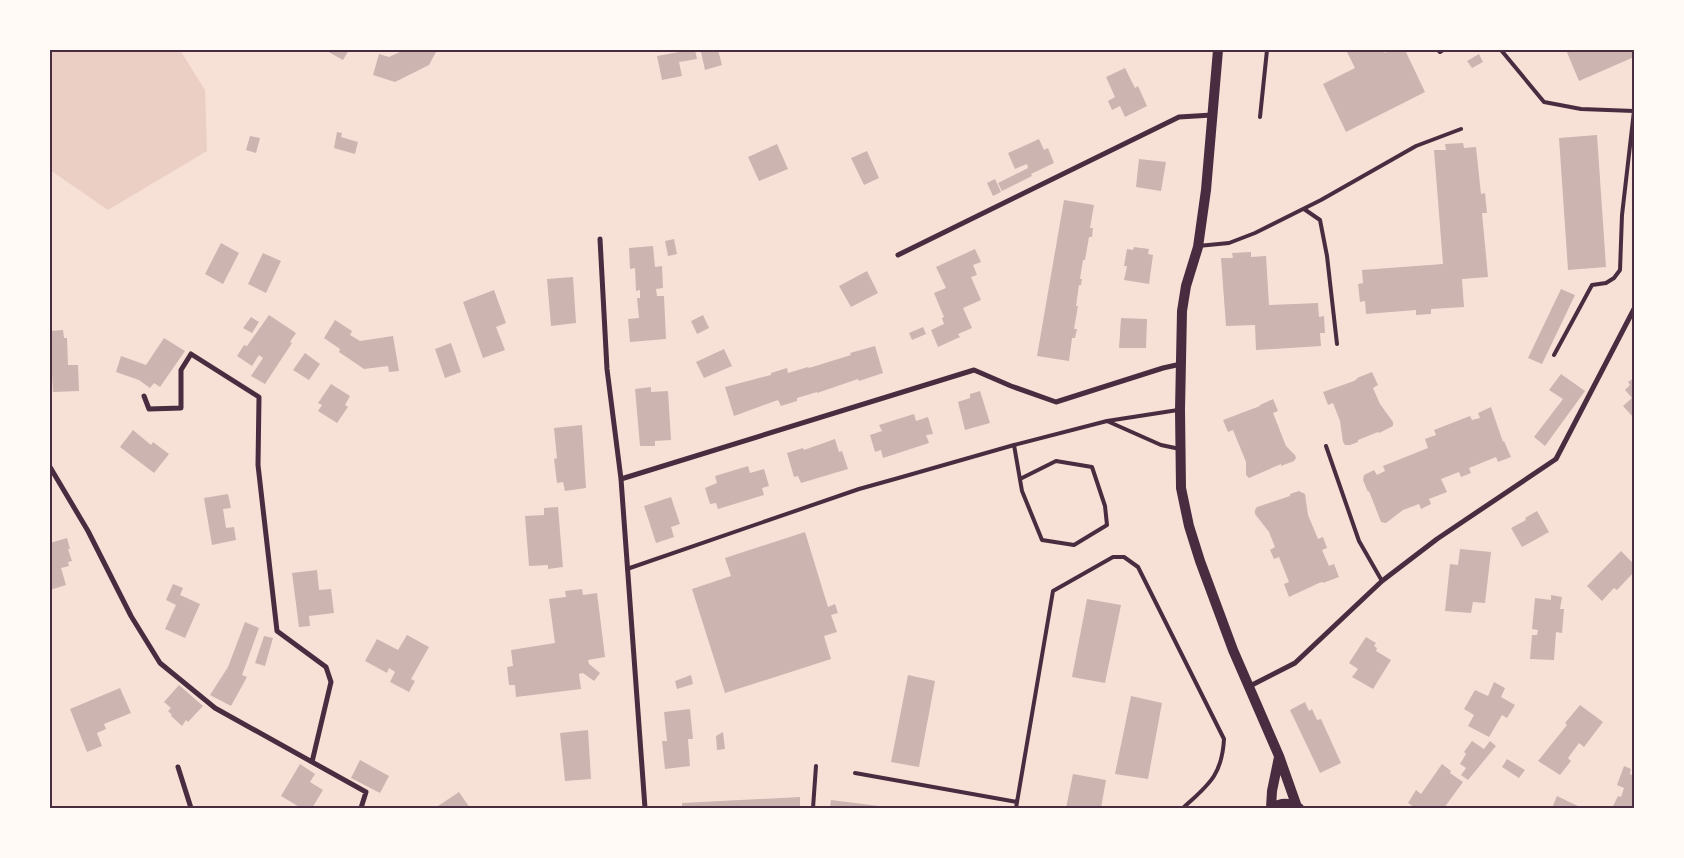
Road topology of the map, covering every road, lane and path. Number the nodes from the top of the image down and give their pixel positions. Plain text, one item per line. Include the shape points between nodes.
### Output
1 (1218, 50) edge
2 (1267, 50) edge
3 (1438, 50) edge
4 (1443, 50) edge
5 (1501, 50) edge
6 (1634, 111) edge
7 (1212, 115) junction
8 (1260, 117) dead end
9 (1462, 129) dead end
10 (1304, 209) junction
11 (600, 239) dead end
12 (1198, 246) junction
13 (898, 255) dead end
14 (1634, 309) edge
15 (1337, 344) dead end
16 (1554, 355) dead end
17 (1181, 364) junction
18 (144, 396) dead end
19 (1180, 410) junction
20 (1108, 421) junction
21 (1014, 445) junction
22 (1326, 446) dead end
23 (1180, 449) junction
24 (50, 467) edge
25 (620, 479) junction
26 (1020, 479) junction
27 (627, 569) junction
28 (1382, 582) junction
29 (1250, 686) junction
30 (1279, 756) junction
31 (312, 762) junction
32 (816, 766) dead end
33 (178, 767) dead end
34 (855, 773) dead end
35 (1017, 802) junction
36 (1298, 807) edge
37 (191, 808) edge
38 (361, 808) edge
39 (645, 808) edge
40 (814, 808) edge
41 (1016, 808) edge
42 (1184, 808) edge
43 (1271, 808) edge

1 - 7 main road
2 - 8 lane
3 - 4 lane
5 - 6 lane via 1544,102 1581,109
6 - 16 lane via 1622,215 1620,270 1606,283 1592,285
7 - 12 main road
7 - 13 street via 1179,117
9 - 10 lane via 1416,146
10 - 12 lane via 1228,243
10 - 15 lane via 1320,220
11 - 25 street via 607,369
12 - 17 main road via 1182,311
14 - 28 street via 1556,459 1437,539
17 - 19 main road
17 - 25 street via 1056,402 974,370
18 - 31 street via 149,409 181,408 181,370 190,354 259,397 258,465 277,631 326,667 331,682
19 - 20 lane
19 - 23 main road
20 - 21 lane
20 - 23 lane via 1161,445
21 - 26 lane
21 - 27 lane via 859,489
22 - 28 lane via 1359,541
23 - 29 main road via 1181,488 1189,526 1233,650
24 - 31 street via 160,663 215,708
25 - 27 street
26 - 26 lane via 1042,540 1074,545 1107,525 1092,467 1056,462
27 - 39 street
28 - 29 street via 1295,663
29 - 30 main road
30 - 36 main road
30 - 43 main road
31 - 38 street via 366,792
32 - 40 lane
33 - 37 street
34 - 35 lane
35 - 41 lane
35 - 42 lane via 1053,591 1113,557 1124,557 1138,567 1224,739 1223,756 1213,780
36 - 43 main road via 1284,803

